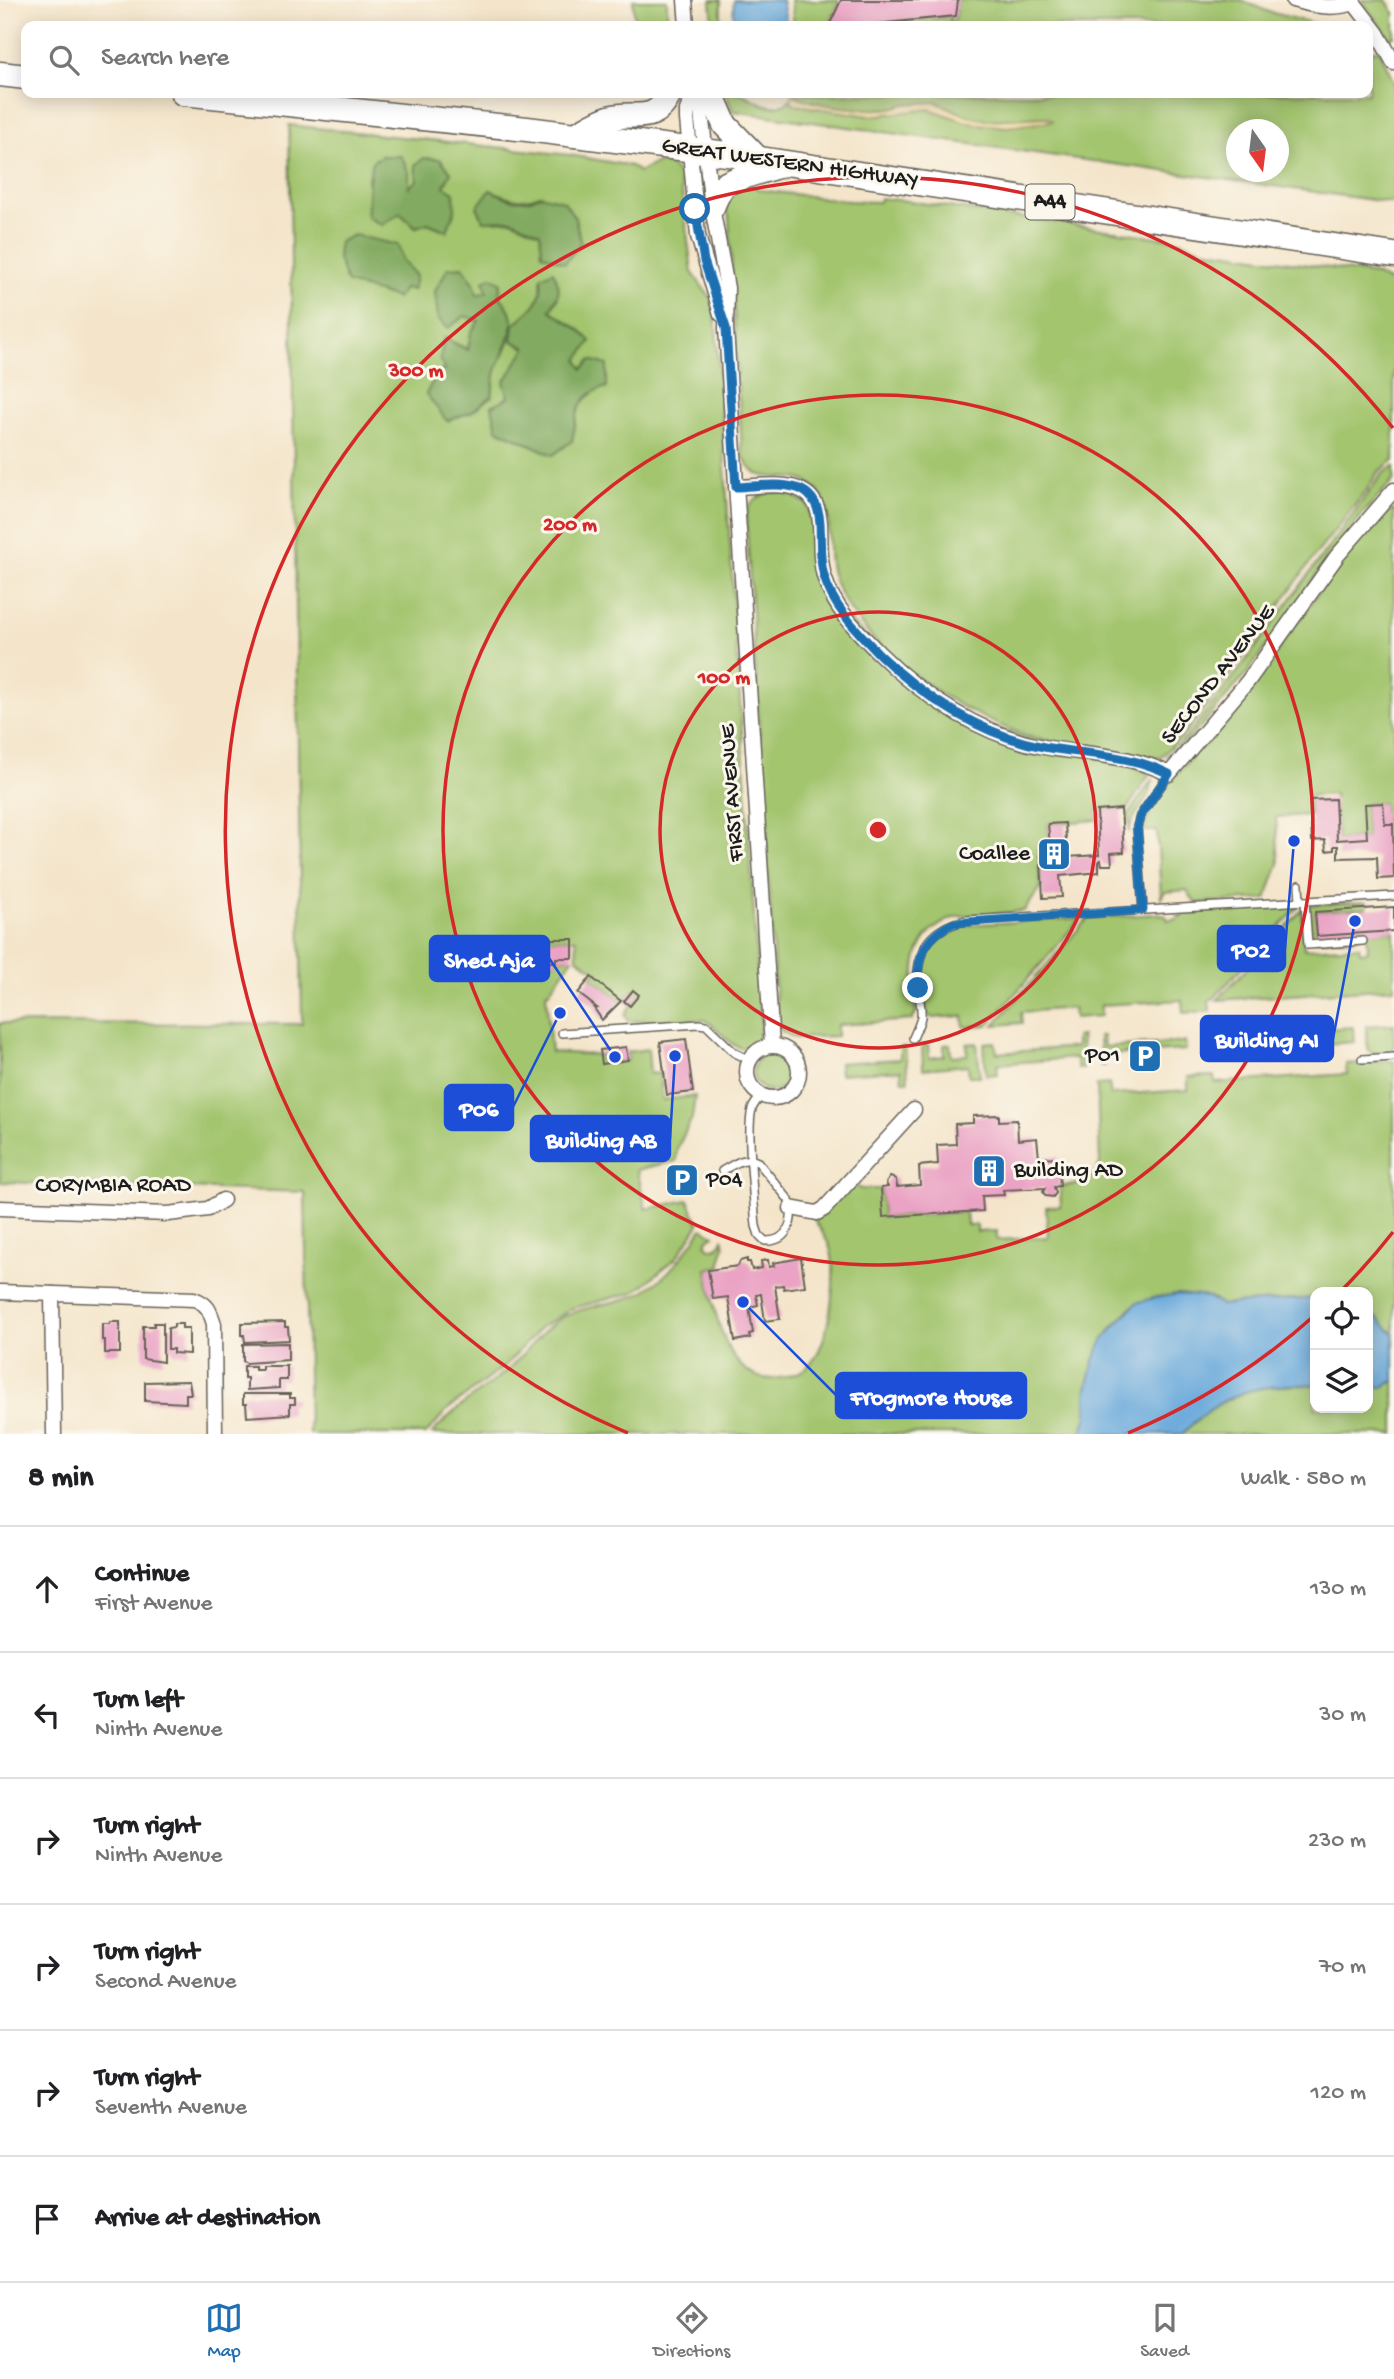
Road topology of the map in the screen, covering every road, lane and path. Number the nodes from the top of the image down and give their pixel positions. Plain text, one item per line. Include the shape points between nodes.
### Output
1 (685, 0) edge
2 (1293, 0) edge
3 (1353, 2) edge
4 (687, 21) edge
5 (1368, 21) edge
6 (1373, 28) edge
7 (1394, 63) edge
8 (0, 74) edge
9 (21, 76) edge
10 (230, 98) edge
11 (681, 98) edge
12 (691, 98) edge
13 (696, 98) edge
14 (575, 135) junction
15 (697, 150) junction
16 (757, 158) junction
17 (788, 162) junction
18 (712, 207) junction
19 (1394, 255) edge
20 (726, 328) junction
21 (736, 487) junction
22 (1394, 490) edge
23 (1169, 774) junction
24 (1299, 885) dead end
25 (1394, 895) edge
26 (1303, 901) junction
27 (1143, 910) junction
28 (1363, 941) dead end
29 (562, 1033) dead end
30 (913, 1038) dead end
31 (772, 1046) junction
32 (1394, 1057) edge
33 (1362, 1059) dead end
34 (750, 1060) junction
35 (761, 1096) junction
36 (914, 1110) dead end
37 (752, 1158) junction
38 (722, 1171) dead end
39 (223, 1200) dead end
40 (0, 1208) edge
41 (791, 1208) junction
42 (0, 1292) edge
43 (52, 1294) junction
44 (54, 1434) edge
45 (215, 1434) edge

1 - 4 street
2 - 3 street via 1341,8
3 - 5 street
6 - 7 street
8 - 9 highway
10 - 14 highway, GREAT WESTERN HIGHWAY / A44
11 - 14 highway via 653,114 608,118
12 - 15 street, FIRST AVENUE via 687,110
13 - 16 highway
14 - 15 highway, GREAT WESTERN HIGHWAY / A44
15 - 16 highway, GREAT WESTERN HIGHWAY / A44
15 - 18 street, FIRST AVENUE
15 - 20 street, FIRST AVENUE via 698,236
16 - 17 highway, GREAT WESTERN HIGHWAY / A44
17 - 18 highway via 730,182
17 - 19 highway, GREAT WESTERN HIGHWAY / A44
18 - 20 street, FIRST AVENUE via 727,288
20 - 21 street, FIRST AVENUE
21 - 23 street via 781,485 808,494 820,519 825,579 842,611 880,654 957,713 1041,746 1138,761
21 - 31 street, FIRST AVENUE
22 - 23 street, SECOND AVENUE via 1337,556 1248,681
23 - 27 lane, SECOND AVENUE via 1137,827
24 - 26 lane
25 - 26 lane
26 - 27 lane
26 - 28 lane via 1308,944
27 - 30 lane via 967,920 942,929 920,956 921,1016
29 - 34 lane via 706,1025
31 - 34 street via 759,1050
31 - 35 street via 795,1058 798,1078 784,1096
32 - 33 lane
34 - 35 street via 748,1079
35 - 37 lane via 751,1112
36 - 41 street via 824,1209 817,1213
37 - 38 lane
37 - 41 lane via 784,1193
37 - 41 lane via 756,1226 765,1241 773,1242 787,1231
39 - 40 street, CORYMBIA ROAD via 208,1209 168,1213
42 - 43 street
43 - 44 street
43 - 45 street via 204,1302 214,1324

